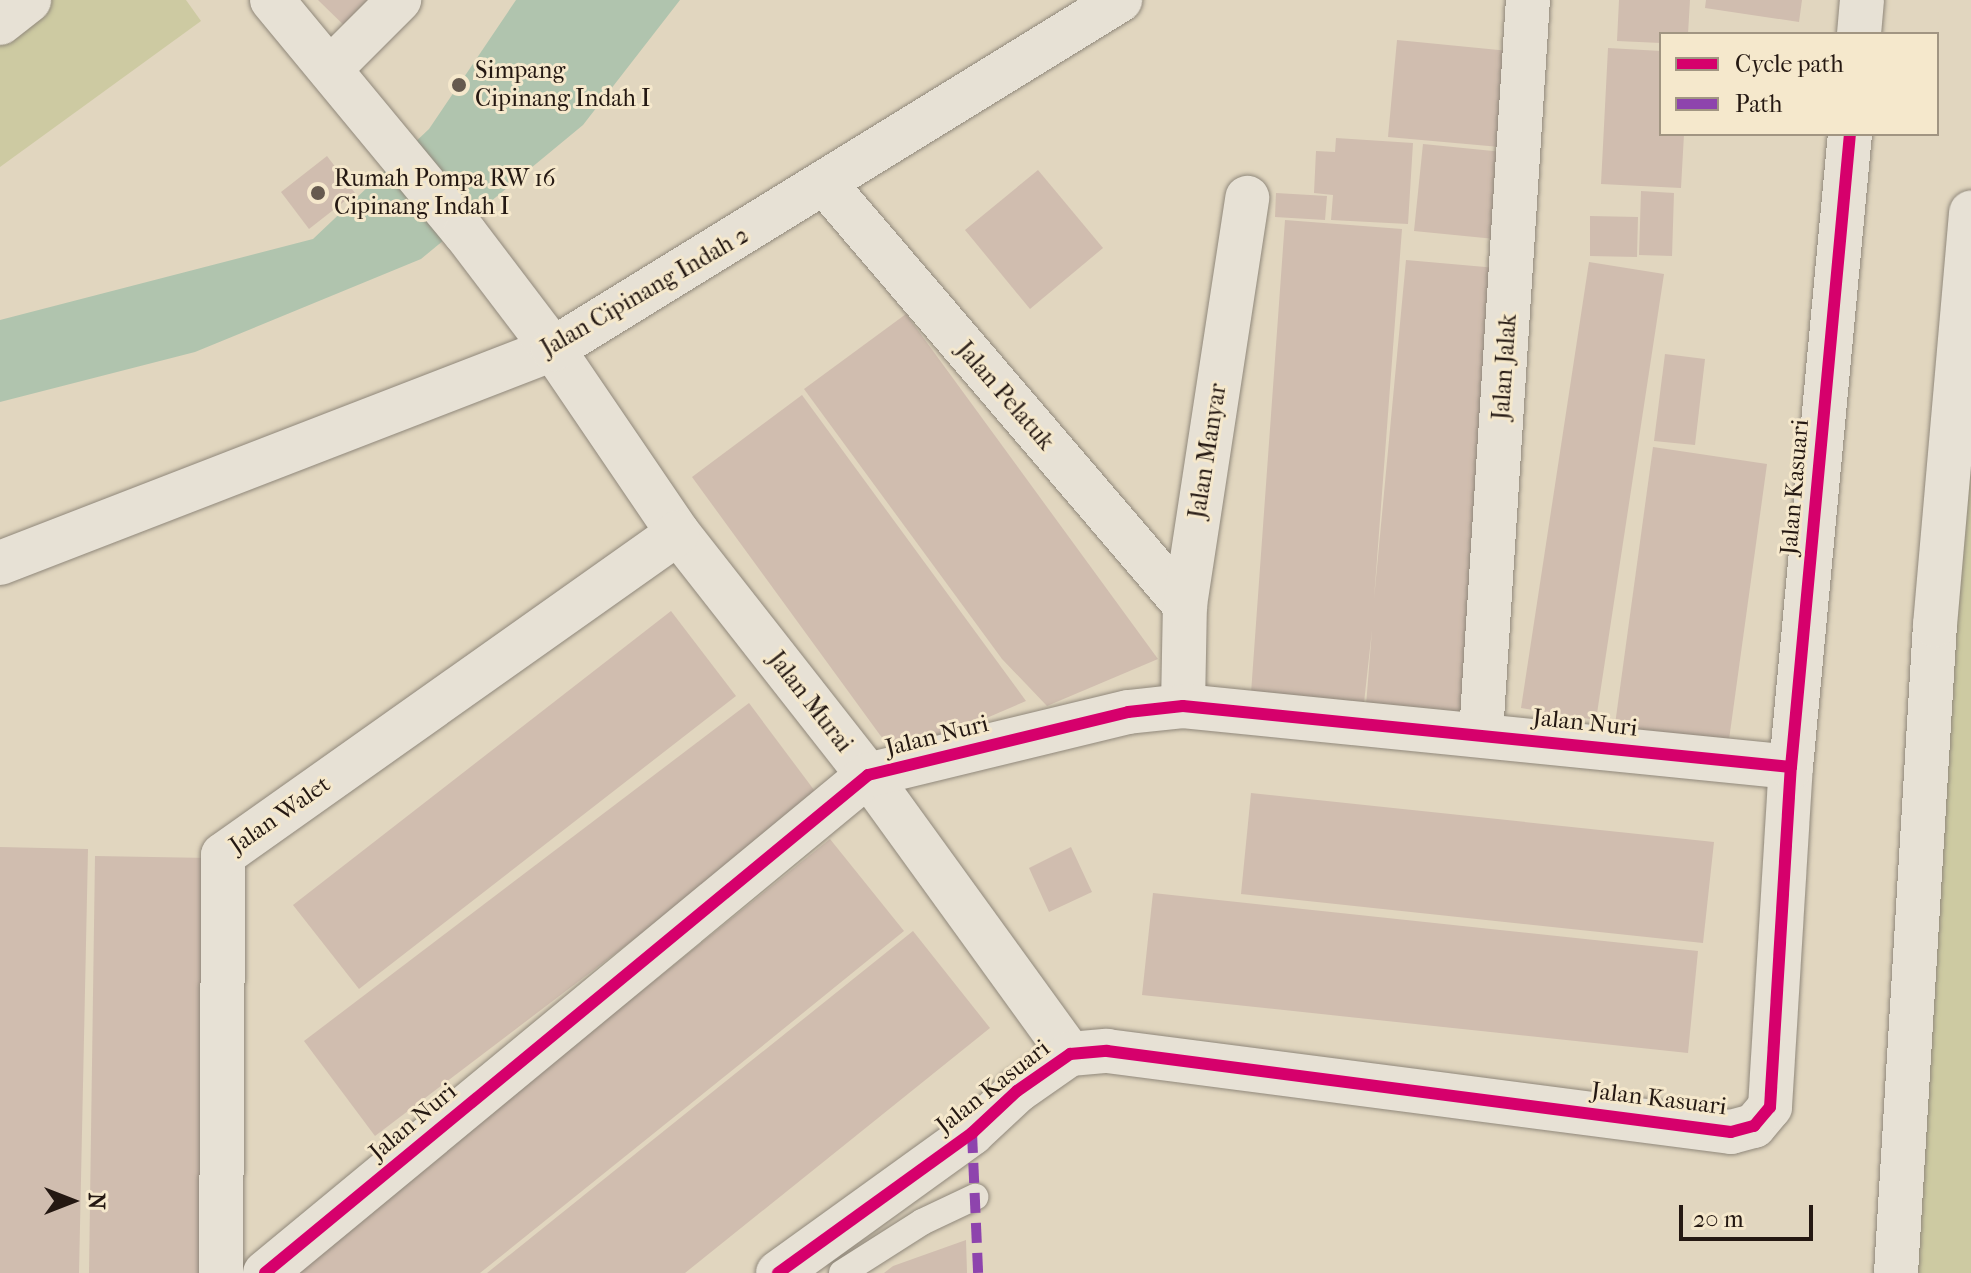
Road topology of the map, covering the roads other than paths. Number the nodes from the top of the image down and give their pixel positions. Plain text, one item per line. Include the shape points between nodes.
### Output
1 (29, 0) edge
2 (272, 0) edge
3 (399, 0) edge
4 (1120, 0) edge
5 (1528, 0) edge
6 (1862, 0) edge
7 (0, 23) edge
8 (1859, 32) edge
9 (330, 69) junction
10 (1850, 136) edge
11 (826, 185) junction
12 (1247, 198) dead end
13 (1971, 213) edge
14 (553, 349) junction
15 (678, 533) junction
16 (0, 563) edge
17 (1185, 605) junction
18 (1183, 706) junction
19 (1481, 734) junction
20 (1791, 767) junction
21 (868, 775) junction
22 (1070, 1054) junction
23 (975, 1197) dead end
24 (221, 1273) edge
25 (265, 1273) edge
26 (778, 1273) edge
27 (842, 1273) edge
28 (1896, 1273) edge

1 - 7 street
2 - 9 street, Jalan Murai
3 - 9 street
4 - 11 street, Jalan Cipinang Indah 2
5 - 19 street, Jalan Jalak
6 - 8 street
9 - 14 street, Jalan Murai
10 - 20 street, Jalan Kasuari
11 - 14 street, Jalan Cipinang Indah 2
11 - 17 street, Jalan Pelatuk
12 - 17 street, Jalan Manyar
13 - 28 street via 1935,625
14 - 15 street, Jalan Murai
14 - 16 street, Jalan Cipinang Indah 2
15 - 21 street, Jalan Murai
15 - 24 street, Jalan Walet via 223,855
17 - 18 street, Jalan Manyar
18 - 19 street, Jalan Nuri
18 - 21 street, Jalan Nuri via 1128,712
19 - 20 street, Jalan Nuri
20 - 22 street, Jalan Kasuari via 1770,1107 1754,1126 1731,1132 1107,1051
21 - 22 street, Jalan Murai
21 - 25 street, Jalan Nuri
22 - 26 street, Jalan Kasuari via 1017,1091 972,1133
23 - 27 lane via 896,1237

